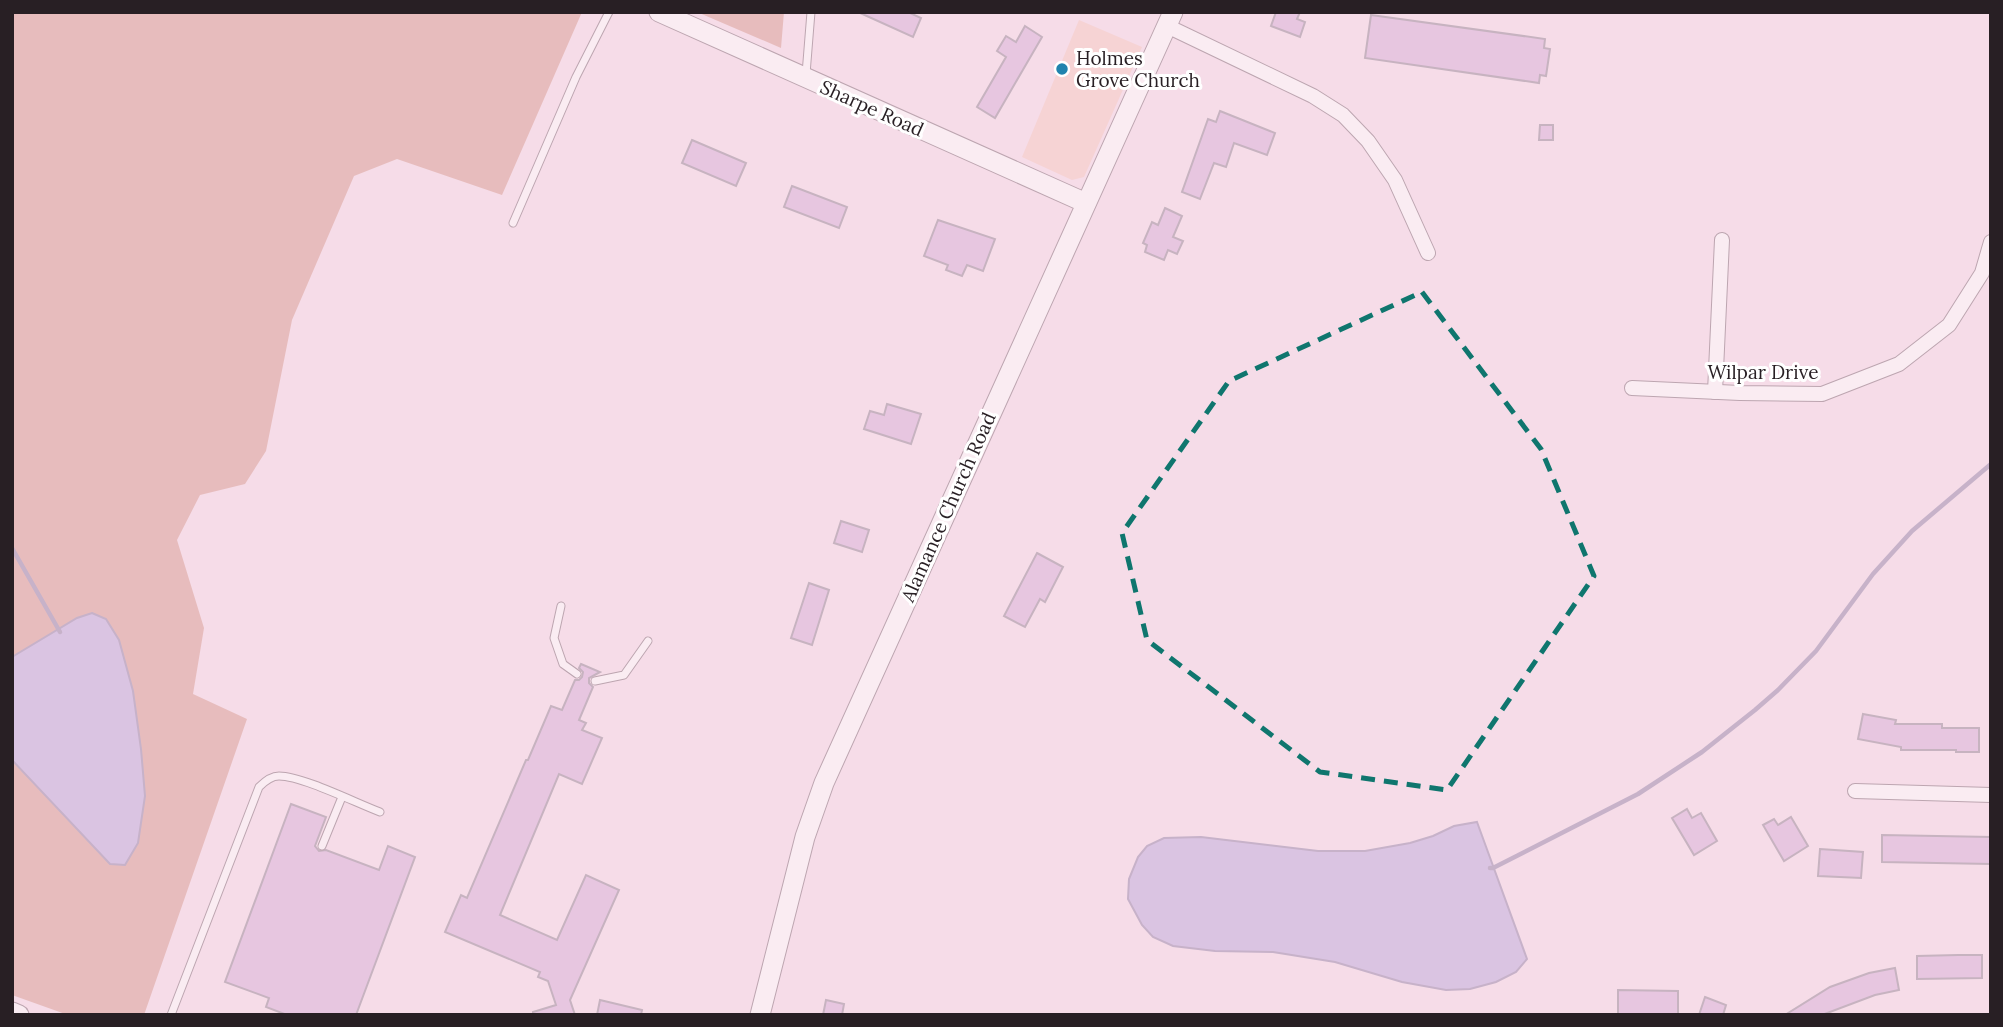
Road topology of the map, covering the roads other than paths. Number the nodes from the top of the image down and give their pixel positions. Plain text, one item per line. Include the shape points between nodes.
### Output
1 (609, 12) edge
2 (659, 12) edge
3 (811, 12) edge
4 (1170, 19) edge
5 (806, 78) junction
6 (1086, 203) junction
7 (513, 223) dead end
8 (1723, 240) dead end
9 (1991, 242) edge
10 (1428, 253) dead end
11 (1632, 388) dead end
12 (1715, 392) junction
13 (561, 606) dead end
14 (649, 641) dead end
15 (577, 674) dead end
16 (595, 681) dead end
17 (1856, 791) dead end
18 (1991, 795) edge
19 (342, 797) junction
20 (380, 812) dead end
21 (323, 846) dead end
22 (12, 1012) edge
23 (19, 1015) edge
24 (172, 1015) edge
25 (760, 1015) edge

1 - 7 lane
2 - 5 main road, Sharpe Road
3 - 5 lane
4 - 6 main road, Alamance Church Road
4 - 10 street via 1343,115 1395,180
5 - 6 main road, Sharpe Road
6 - 25 main road, Alamance Church Road via 824,783 801,850
8 - 12 street
9 - 12 street, Wilpar Drive via 1982,273 1949,324 1899,364 1822,394
11 - 12 street, Wilpar Drive
13 - 15 lane via 554,638 563,664
14 - 16 lane via 624,675
17 - 18 street
19 - 20 lane
19 - 21 lane
19 - 24 lane via 295,778 276,776 259,786
22 - 23 main road

